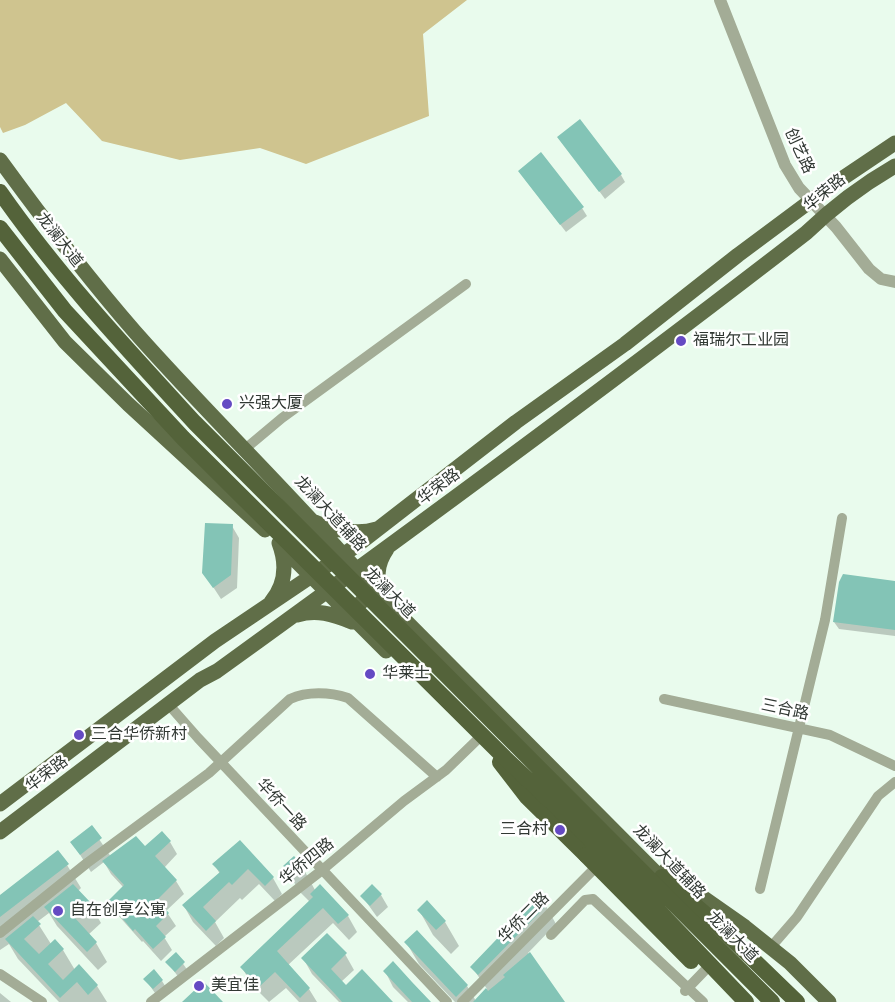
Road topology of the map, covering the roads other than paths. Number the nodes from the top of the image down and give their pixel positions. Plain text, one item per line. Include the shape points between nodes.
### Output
1 (720, 0) edge
2 (895, 143) edge
3 (0, 160) edge
4 (895, 166) edge
5 (0, 192) edge
6 (812, 201) junction
7 (824, 215) junction
8 (0, 228) edge
9 (0, 259) edge
10 (895, 282) edge
11 (466, 284) dead end
12 (245, 449) junction
13 (298, 507) junction
14 (842, 518) dead end
15 (313, 521) junction
16 (382, 526) junction
17 (273, 538) junction
18 (389, 546) junction
19 (345, 554) junction
20 (357, 570) junction
21 (310, 577) junction
22 (326, 592) junction
23 (383, 597) junction
24 (270, 604) junction
25 (291, 617) junction
26 (359, 624) junction
27 (664, 699) dead end
28 (169, 705) junction
29 (800, 728) junction
30 (477, 740) junction
31 (220, 762) junction
32 (500, 762) joint
33 (895, 766) edge
34 (437, 777) junction
35 (895, 782) edge
36 (0, 804) edge
37 (614, 831) junction
38 (0, 832) edge
39 (629, 846) junction
40 (602, 854) junction
41 (321, 871) junction
42 (662, 877) junction
43 (760, 889) dead end
44 (0, 933) edge
45 (551, 935) dead end
46 (771, 947) junction
47 (712, 963) junction
48 (0, 974) edge
49 (687, 989) junction
50 (42, 1002) edge
51 (151, 1002) edge
52 (447, 1002) edge
53 (462, 1002) edge
54 (704, 1002) edge
55 (731, 1002) edge
56 (746, 1002) edge
57 (751, 1002) edge
58 (772, 1002) edge
59 (781, 1002) edge
60 (797, 1002) edge
61 (829, 1002) edge

1 - 6 street, 创艺路 via 785,165
2 - 6 main road, 华荣路
3 - 12 main road, 龙澜大道辅路 via 104,296
4 - 7 main road, 华荣路
5 - 58 highway, 龙澜大道, bridge via 62,275 195,423
6 - 7 street, 创艺路
6 - 16 main road, 华荣路
7 - 10 street, 创艺路 via 876,276
7 - 18 main road, 华荣路 via 806,233 612,382
8 - 56 highway, 龙澜大道, bridge via 65,311 183,438 583,832
9 - 17 main road via 65,342
11 - 12 street
12 - 13 main road, 龙澜大道辅路
13 - 15 main road, 龙澜大道辅路
13 - 17 main road via 301,519 296,531
14 - 29 street via 825,620
15 - 16 main road via 359,531
15 - 19 main road, 龙澜大道辅路
16 - 19 main road, 华荣路
17 - 21 main road
17 - 24 main road via 284,562 284,573
18 - 20 main road, 华荣路
18 - 23 main road via 377,571
19 - 20 main road, 龙澜大道辅路
19 - 21 main road, 华荣路
20 - 22 main road, 华荣路
20 - 23 main road, 龙澜大道辅路
21 - 22 main road
21 - 24 main road, 华荣路
22 - 25 main road, 华荣路
22 - 26 main road
23 - 26 main road via 361,601 354,615
23 - 37 main road, 龙澜大道辅路
24 - 36 main road, 华荣路 via 215,641
25 - 26 main road via 326,613
25 - 28 main road, 华荣路
26 - 30 main road
27 - 29 street, 三合路
28 - 31 street, 华侨一路
28 - 38 main road, 华荣路
29 - 33 street, 三合路 via 830,735
29 - 43 street
30 - 32 main road
30 - 34 street, 华侨四路
31 - 34 street via 290,699 308,693 340,695
31 - 41 street, 华侨一路
31 - 44 street
32 - 40 highway via 527,798
34 - 41 street, 华侨四路
35 - 46 street via 878,796 797,917
37 - 39 main road, 龙澜大道辅路
37 - 40 main road
39 - 40 main road
39 - 42 main road, 龙澜大道辅路
39 - 46 main road
40 - 47 main road
40 - 53 street, 华侨二路
40 - 55 highway, bridge
41 - 51 street, 华侨四路
41 - 52 street, 华侨一路
42 - 59 main road, 龙澜大道辅路
42 - 60 highway
45 - 49 street via 585,900 593,899
46 - 61 main road
47 - 49 street
47 - 57 main road
48 - 50 street
49 - 54 street

